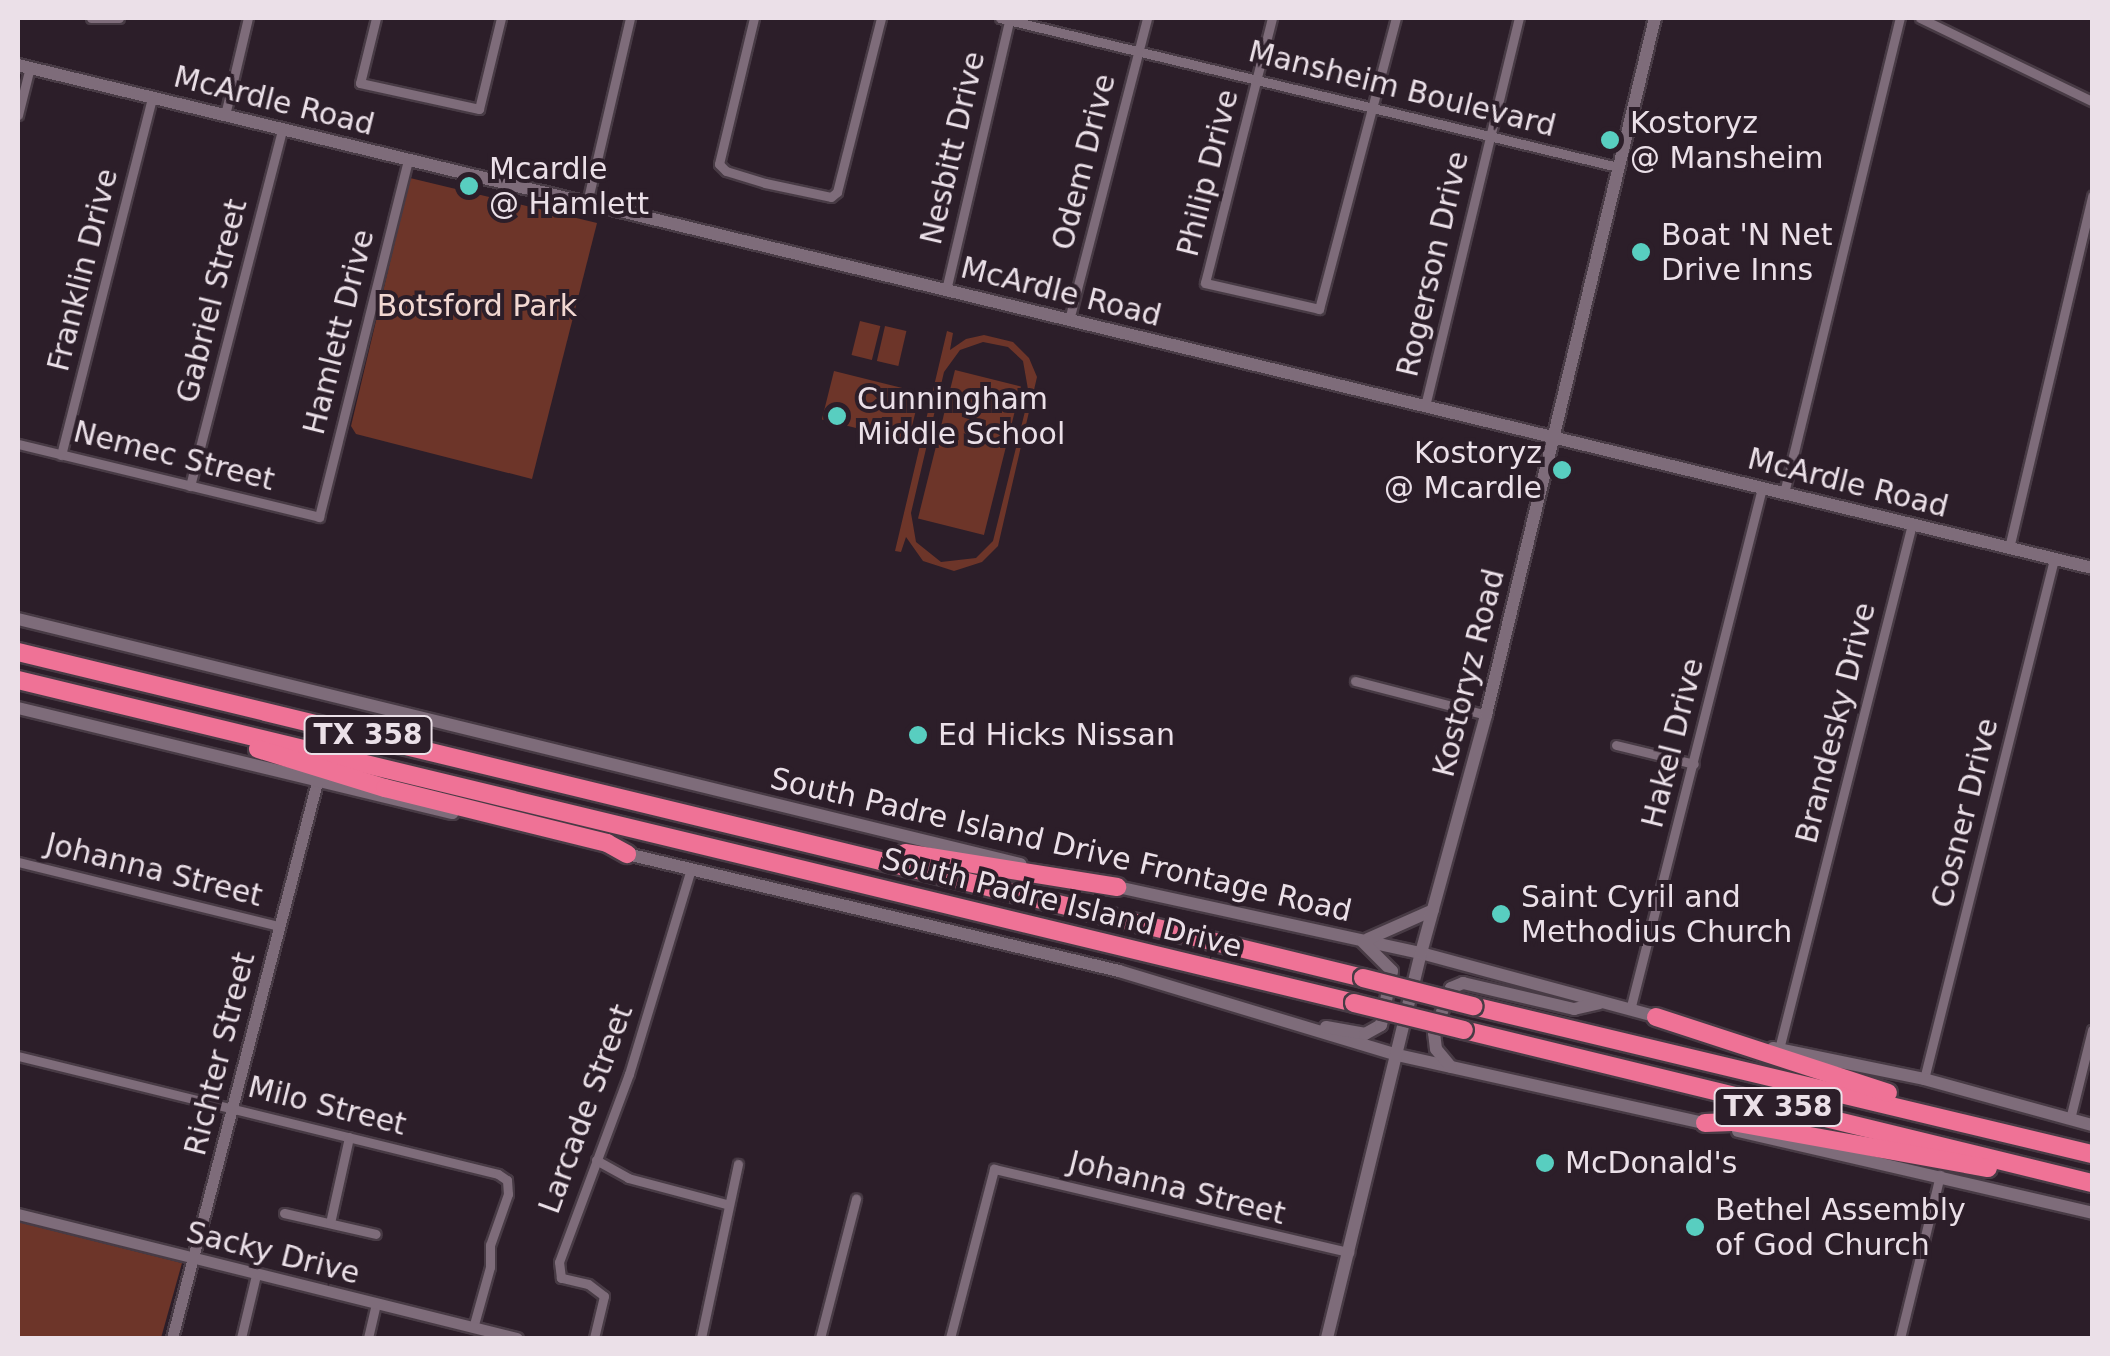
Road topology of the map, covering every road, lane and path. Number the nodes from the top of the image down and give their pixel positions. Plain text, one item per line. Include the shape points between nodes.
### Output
1 (91, 18) edge
2 (120, 18) edge
3 (248, 18) edge
4 (376, 18) edge
5 (501, 18) edge
6 (630, 18) edge
7 (754, 18) edge
8 (882, 18) edge
9 (1006, 18) edge
10 (1147, 18) edge
11 (1272, 18) edge
12 (1396, 18) edge
13 (1519, 18) edge
14 (1654, 18) edge
15 (1900, 18) edge
16 (1920, 18) edge
17 (1139, 51) junction
18 (24, 66) edge
19 (1257, 80) junction
20 (152, 97) junction
21 (2092, 101) edge
22 (1373, 108) junction
23 (18, 115) edge
24 (225, 115) junction
25 (282, 129) junction
26 (1488, 136) junction
27 (408, 159) junction
28 (1618, 168) junction
29 (2092, 196) edge
30 (587, 203) junction
31 (946, 290) junction
32 (1070, 320) junction
33 (1425, 406) junction
34 (1553, 437) junction
35 (18, 444) edge
36 (61, 454) junction
37 (190, 486) junction
38 (1762, 488) junction
39 (1784, 493) junction
40 (319, 517) joint
41 (1912, 524) junction
42 (2009, 548) junction
43 (2054, 559) junction
44 (2092, 568) edge
45 (18, 619) edge
46 (18, 652) edge
47 (18, 680) edge
48 (1356, 681) dead end
49 (18, 708) edge
50 (1486, 715) junction
51 (227, 731) junction
52 (1616, 745) dead end
53 (1694, 764) junction
54 (317, 782) junction
55 (718, 818) junction
56 (626, 854) junction
57 (18, 862) edge
58 (691, 868) junction
59 (1116, 887) junction
60 (1433, 910) junction
61 (278, 926) junction
62 (1360, 940) junction
63 (1421, 953) junction
64 (1602, 1002) junction
65 (1235, 1008) junction
66 (1630, 1010) junction
67 (1656, 1017) junction
68 (2092, 1030) edge
69 (1780, 1049) junction
70 (1398, 1055) junction
71 (18, 1056) edge
72 (1452, 1068) junction
73 (1924, 1080) junction
74 (229, 1108) junction
75 (2070, 1119) junction
76 (1705, 1123) junction
77 (2092, 1124) edge
78 (2003, 1131) junction
79 (348, 1137) junction
80 (2092, 1154) edge
81 (596, 1160) junction
82 (738, 1164) dead end
83 (1940, 1175) junction
84 (2092, 1183) edge
85 (856, 1198) dead end
86 (726, 1204) junction
87 (284, 1213) dead end
88 (2092, 1213) edge
89 (18, 1214) edge
90 (330, 1223) junction
91 (376, 1234) dead end
92 (1348, 1252) junction
93 (193, 1259) junction
94 (256, 1274) junction
95 (376, 1304) junction
96 (472, 1328) junction
97 (502, 1337) edge
98 (172, 1338) edge
99 (240, 1338) edge
100 (368, 1338) edge
101 (517, 1338) edge
102 (594, 1338) edge
103 (701, 1338) edge
104 (820, 1338) edge
105 (950, 1338) edge
106 (1326, 1338) edge
107 (1900, 1338) edge

1 - 2 street
3 - 24 street
4 - 5 street via 360,82 480,109
6 - 30 street
7 - 8 street via 719,164 765,184 835,196
9 - 17 street, Mansheim Boulevard
9 - 31 street, Nesbitt Drive
10 - 17 street, Odem Drive
11 - 19 street, Philip Drive
12 - 22 street
13 - 26 street, Rogerson Drive
14 - 28 main road, Kostoryz Road
15 - 39 street
16 - 21 street
17 - 19 street, Mansheim Boulevard
17 - 32 street, Odem Drive
18 - 20 main road, McArdle Road
18 - 23 street
19 - 22 street, Mansheim Boulevard
19 - 22 street, Philip Drive via 1205,283 1320,309
20 - 24 main road, McArdle Road
20 - 36 street, Franklin Drive
22 - 26 street, Mansheim Boulevard
24 - 25 main road, McArdle Road
25 - 27 main road, McArdle Road
25 - 37 street, Gabriel Street
26 - 28 street, Mansheim Boulevard
26 - 33 street, Rogerson Drive
27 - 30 main road, McArdle Road
27 - 40 street, Hamlett Drive
28 - 34 main road, Kostoryz Road
29 - 42 street
30 - 31 main road, McArdle Road
31 - 32 main road, McArdle Road
32 - 33 main road, McArdle Road
33 - 34 main road, McArdle Road
34 - 38 main road, McArdle Road
34 - 50 main road, Kostoryz Road
35 - 36 street, Nemec Street
36 - 37 street, Nemec Street
37 - 40 street, Nemec Street
38 - 39 main road, McArdle Road
38 - 53 street, Hakel Drive
39 - 41 main road, McArdle Road
41 - 42 main road, McArdle Road
41 - 69 street, Brandesky Drive
42 - 43 main road, McArdle Road
43 - 44 main road, McArdle Road
43 - 73 street, Cosner Drive
45 - 59 main road, South Padre Island Drive Frontage Road
46 - 55 highway, South Padre Island Drive / TX 358
47 - 51 highway, South Padre Island Drive / TX 358
48 - 50 street
49 - 54 main road
50 - 60 main road, Kostoryz Road
51 - 56 highway via 252,747 315,768 607,843
51 - 84 highway, South Padre Island Drive / TX 358, bridge
52 - 53 street
53 - 66 street, Hakel Drive
54 - 56 main road
54 - 61 street, Richter Street
55 - 59 highway
55 - 78 highway, South Padre Island Drive / TX 358, bridge
56 - 58 main road
57 - 61 street, Johanna Street
58 - 65 main road via 1119,971
58 - 81 street, Larcade Street
59 - 62 main road, South Padre Island Drive Frontage Road
60 - 62 main road
60 - 63 main road, Kostoryz Road
61 - 74 street, Richter Street
62 - 63 main road, South Padre Island Drive Frontage Road
62 - 65 main road via 1392,972 1381,1025 1365,1034
63 - 64 main road, South Padre Island Drive Frontage Road
63 - 70 main road, Kostoryz Road
64 - 66 main road, South Padre Island Drive Frontage Road
64 - 72 main road via 1574,1009 1463,984 1452,988 1434,1034 1436,1049
65 - 70 main road
66 - 67 main road, South Padre Island Drive Frontage Road
67 - 69 main road, South Padre Island Drive Frontage Road
67 - 78 highway
68 - 75 street
69 - 73 main road, South Padre Island Drive Frontage Road
70 - 72 main road
70 - 92 main road, Kostoryz Road
71 - 74 street, Milo Street
72 - 76 main road
73 - 75 main road, South Padre Island Drive Frontage Road
74 - 79 street, Milo Street
74 - 93 street, Richter Street
75 - 77 main road, South Padre Island Drive Frontage Road
76 - 83 main road
76 - 84 highway via 1732,1122
78 - 80 highway, South Padre Island Drive / TX 358
79 - 90 street, Sacky Drive
79 - 96 street, Milo Street via 506,1180 508,1194
81 - 86 street via 628,1178
81 - 102 street, Larcade Street via 558,1272 604,1296
82 - 86 street
83 - 88 main road
83 - 107 street
85 - 104 street
86 - 103 street
87 - 90 street
89 - 93 street, Sacky Drive
90 - 91 street
92 - 105 street, Johanna Street via 994,1169
92 - 106 main road, Kostoryz Road
93 - 94 street, Sacky Drive
93 - 98 street, Richter Street
94 - 95 street, Sacky Drive
94 - 99 street
95 - 96 street, Sacky Drive
95 - 100 street
96 - 97 street, Sacky Drive
97 - 101 street, Sacky Drive

